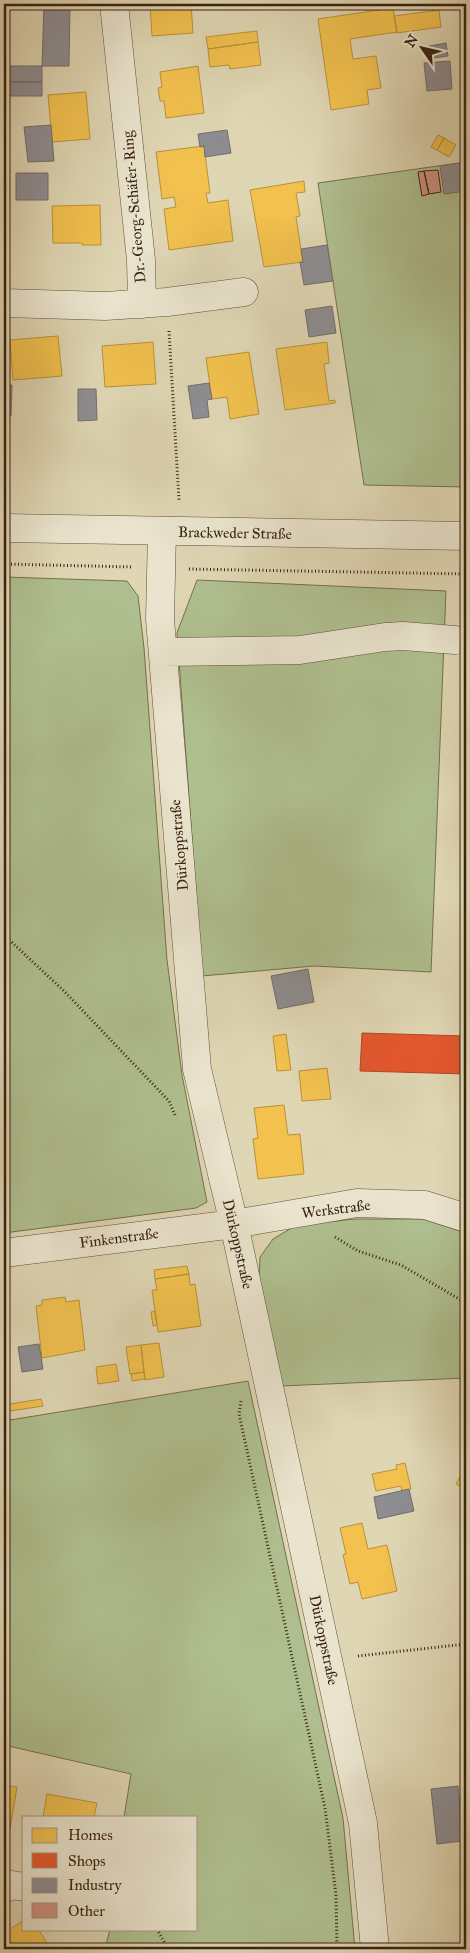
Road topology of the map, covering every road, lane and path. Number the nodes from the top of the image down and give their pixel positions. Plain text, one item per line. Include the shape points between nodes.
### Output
1 (114, 4) edge
2 (244, 292) dead end
3 (4, 303) edge
4 (154, 303) junction
5 (178, 500) dead end
6 (4, 528) edge
7 (162, 532) junction
8 (466, 536) edge
9 (4, 564) edge
10 (161, 568) junction
11 (466, 574) edge
12 (455, 640) dead end
13 (163, 652) junction
14 (4, 935) edge
15 (176, 1117) dead end
16 (296, 1213) junction
17 (466, 1218) edge
18 (234, 1224) junction
19 (4, 1253) edge
20 (466, 1303) edge
21 (267, 1379) junction
22 (466, 1644) edge
23 (328, 1662) junction
24 (296, 1677) junction
25 (22, 1887) edge
26 (4, 1889) edge
27 (158, 1930) edge
28 (168, 1949) edge
29 (337, 1949) edge
30 (375, 1949) edge

1 - 4 street, Dr.-Georg-Schäfer-Ring via 141,260
2 - 4 street
3 - 4 street, Dr.-Georg-Schäfer-Ring via 105,306
4 - 5 path
6 - 7 street, Brackweder Straße
7 - 8 street, Brackweder Straße
7 - 10 street, Dürkoppstraße
9 - 10 path
10 - 11 path
10 - 13 street, Dürkoppstraße
12 - 13 street via 385,636 300,650
13 - 18 street, Dürkoppstraße via 197,1069
14 - 15 path via 84,1011 169,1101
16 - 17 street, Werkstraße via 356,1203 396,1204 425,1205
16 - 18 street, Werkstraße
16 - 20 path via 358,1252 400,1265
18 - 19 street, Finkenstraße
18 - 21 street, Dürkoppstraße
21 - 23 street, Dürkoppstraße
21 - 24 path via 247,1389 239,1414
22 - 23 path via 353,1656
23 - 24 path
23 - 30 street, Dürkoppstraße via 363,1824
24 - 29 path via 324,1808 336,1895
25 - 26 street via 12,1885
27 - 28 path

